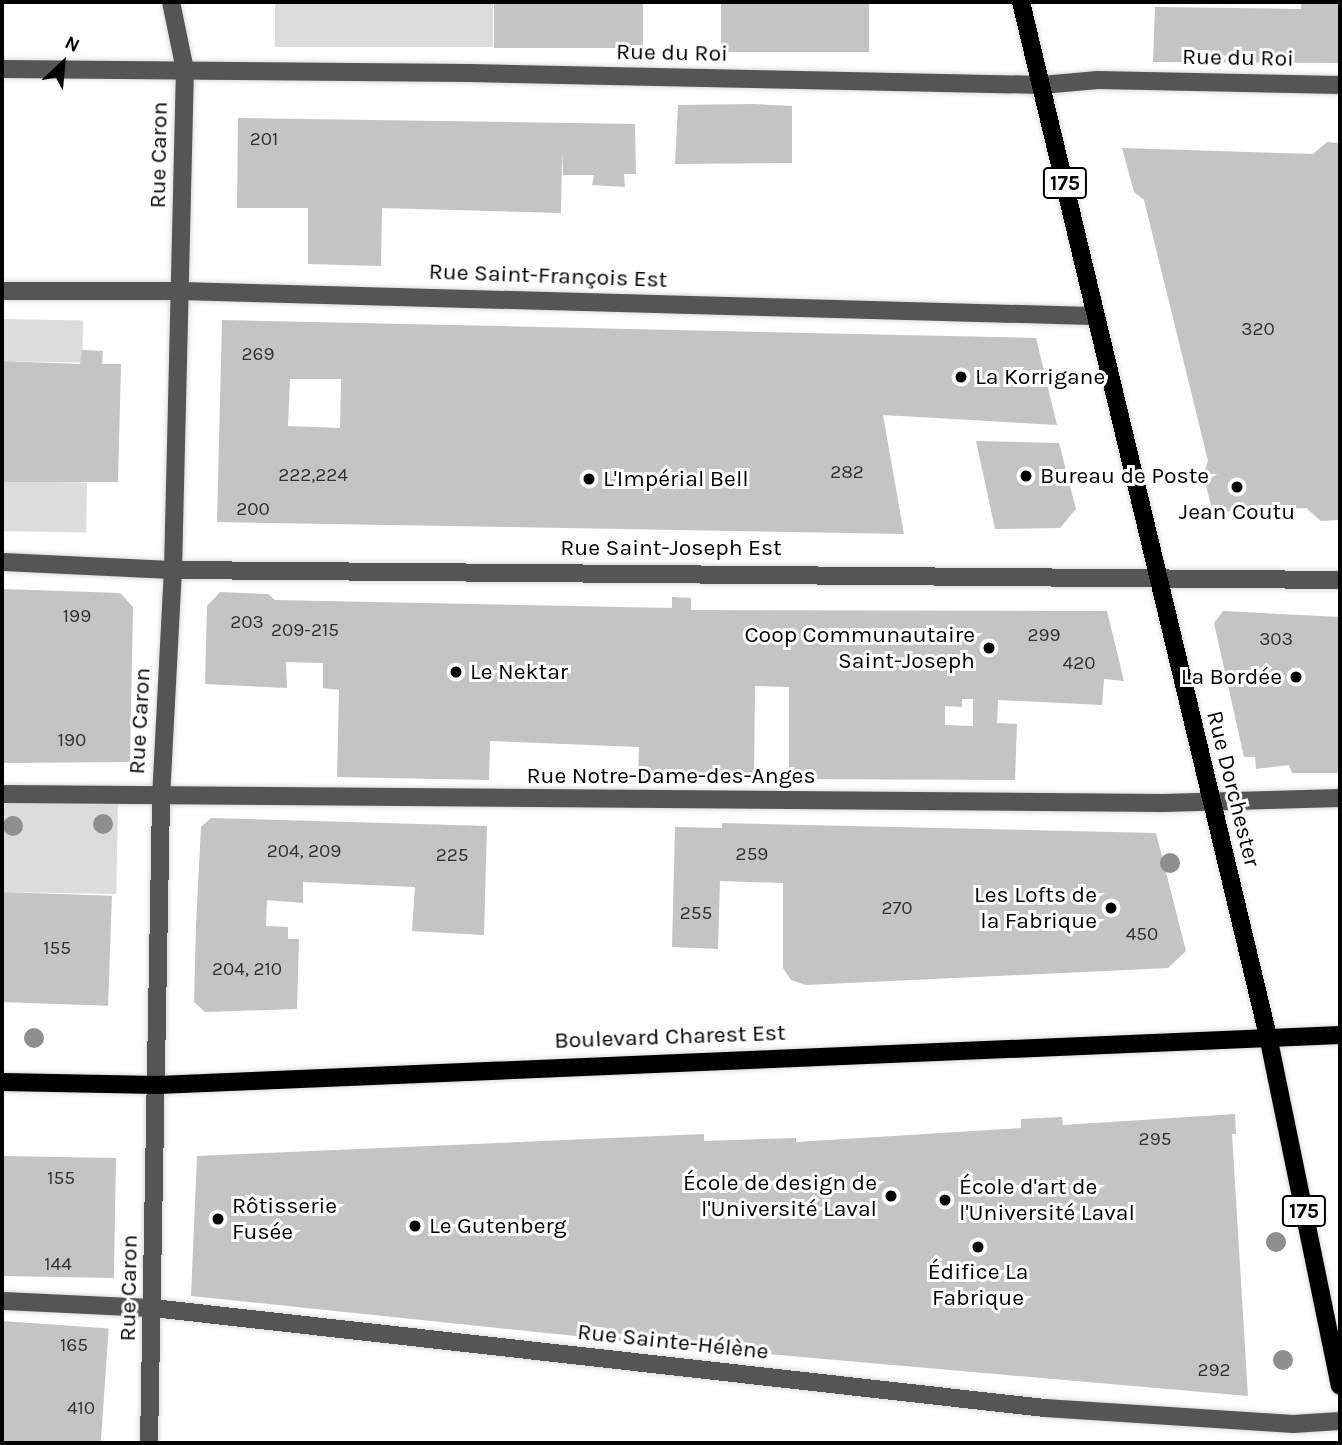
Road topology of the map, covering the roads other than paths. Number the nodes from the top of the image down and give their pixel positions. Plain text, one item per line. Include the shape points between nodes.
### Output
1 (171, 2) edge
2 (1021, 2) edge
3 (2, 69) edge
4 (185, 70) junction
5 (1042, 85) junction
6 (1340, 85) edge
7 (2, 291) edge
8 (180, 291) junction
9 (1093, 316) junction
10 (2, 562) edge
11 (173, 570) junction
12 (1157, 577) junction
13 (1340, 580) edge
14 (2, 794) edge
15 (161, 798) junction
16 (1340, 798) edge
17 (1211, 803) junction
18 (1340, 1035) edge
19 (1268, 1036) junction
20 (2, 1083) edge
21 (158, 1085) junction
22 (2, 1301) edge
23 (153, 1308) junction
24 (1338, 1367) edge
25 (1340, 1386) edge
26 (1340, 1420) edge
27 (149, 1443) edge

1 - 4 street, Rue Caron
2 - 5 main road, Rue Dorchester / 175
3 - 4 street, Rue du Roi
4 - 5 street, Rue du Roi
4 - 8 street, Rue Caron
5 - 6 street, Rue du Roi via 1098,80
5 - 9 main road, Rue Dorchester / 175
7 - 8 street, Rue Saint-François Est
8 - 9 street, Rue Saint-François Est
8 - 11 street, Rue Caron
9 - 12 main road, Rue Dorchester / 175
10 - 11 street, Rue Saint-Joseph Est
11 - 12 street, Rue Saint-Joseph Est
11 - 15 street, Rue Caron
12 - 13 street, Rue Saint-Joseph Est
12 - 17 main road, Rue Dorchester / 175
14 - 15 street, Rue Notre-Dame-des-Anges
15 - 17 street, Rue Notre-Dame-des-Anges
15 - 21 street, Rue Caron
16 - 17 street, Rue Notre-Dame-des-Anges
17 - 19 main road, Rue Dorchester / 175
18 - 19 main road, Boulevard Charest Est
19 - 21 main road, Boulevard Charest Est
19 - 24 main road, Rue Dorchester / 175
20 - 21 main road, Boulevard Charest Est
21 - 23 street, Rue Caron
22 - 23 street, Rue Sainte-Hélène
23 - 26 street, Rue Sainte-Hélène via 1045,1408 1293,1424
23 - 27 street, Rue Caron
24 - 25 main road, Rue Dorchester / 175

